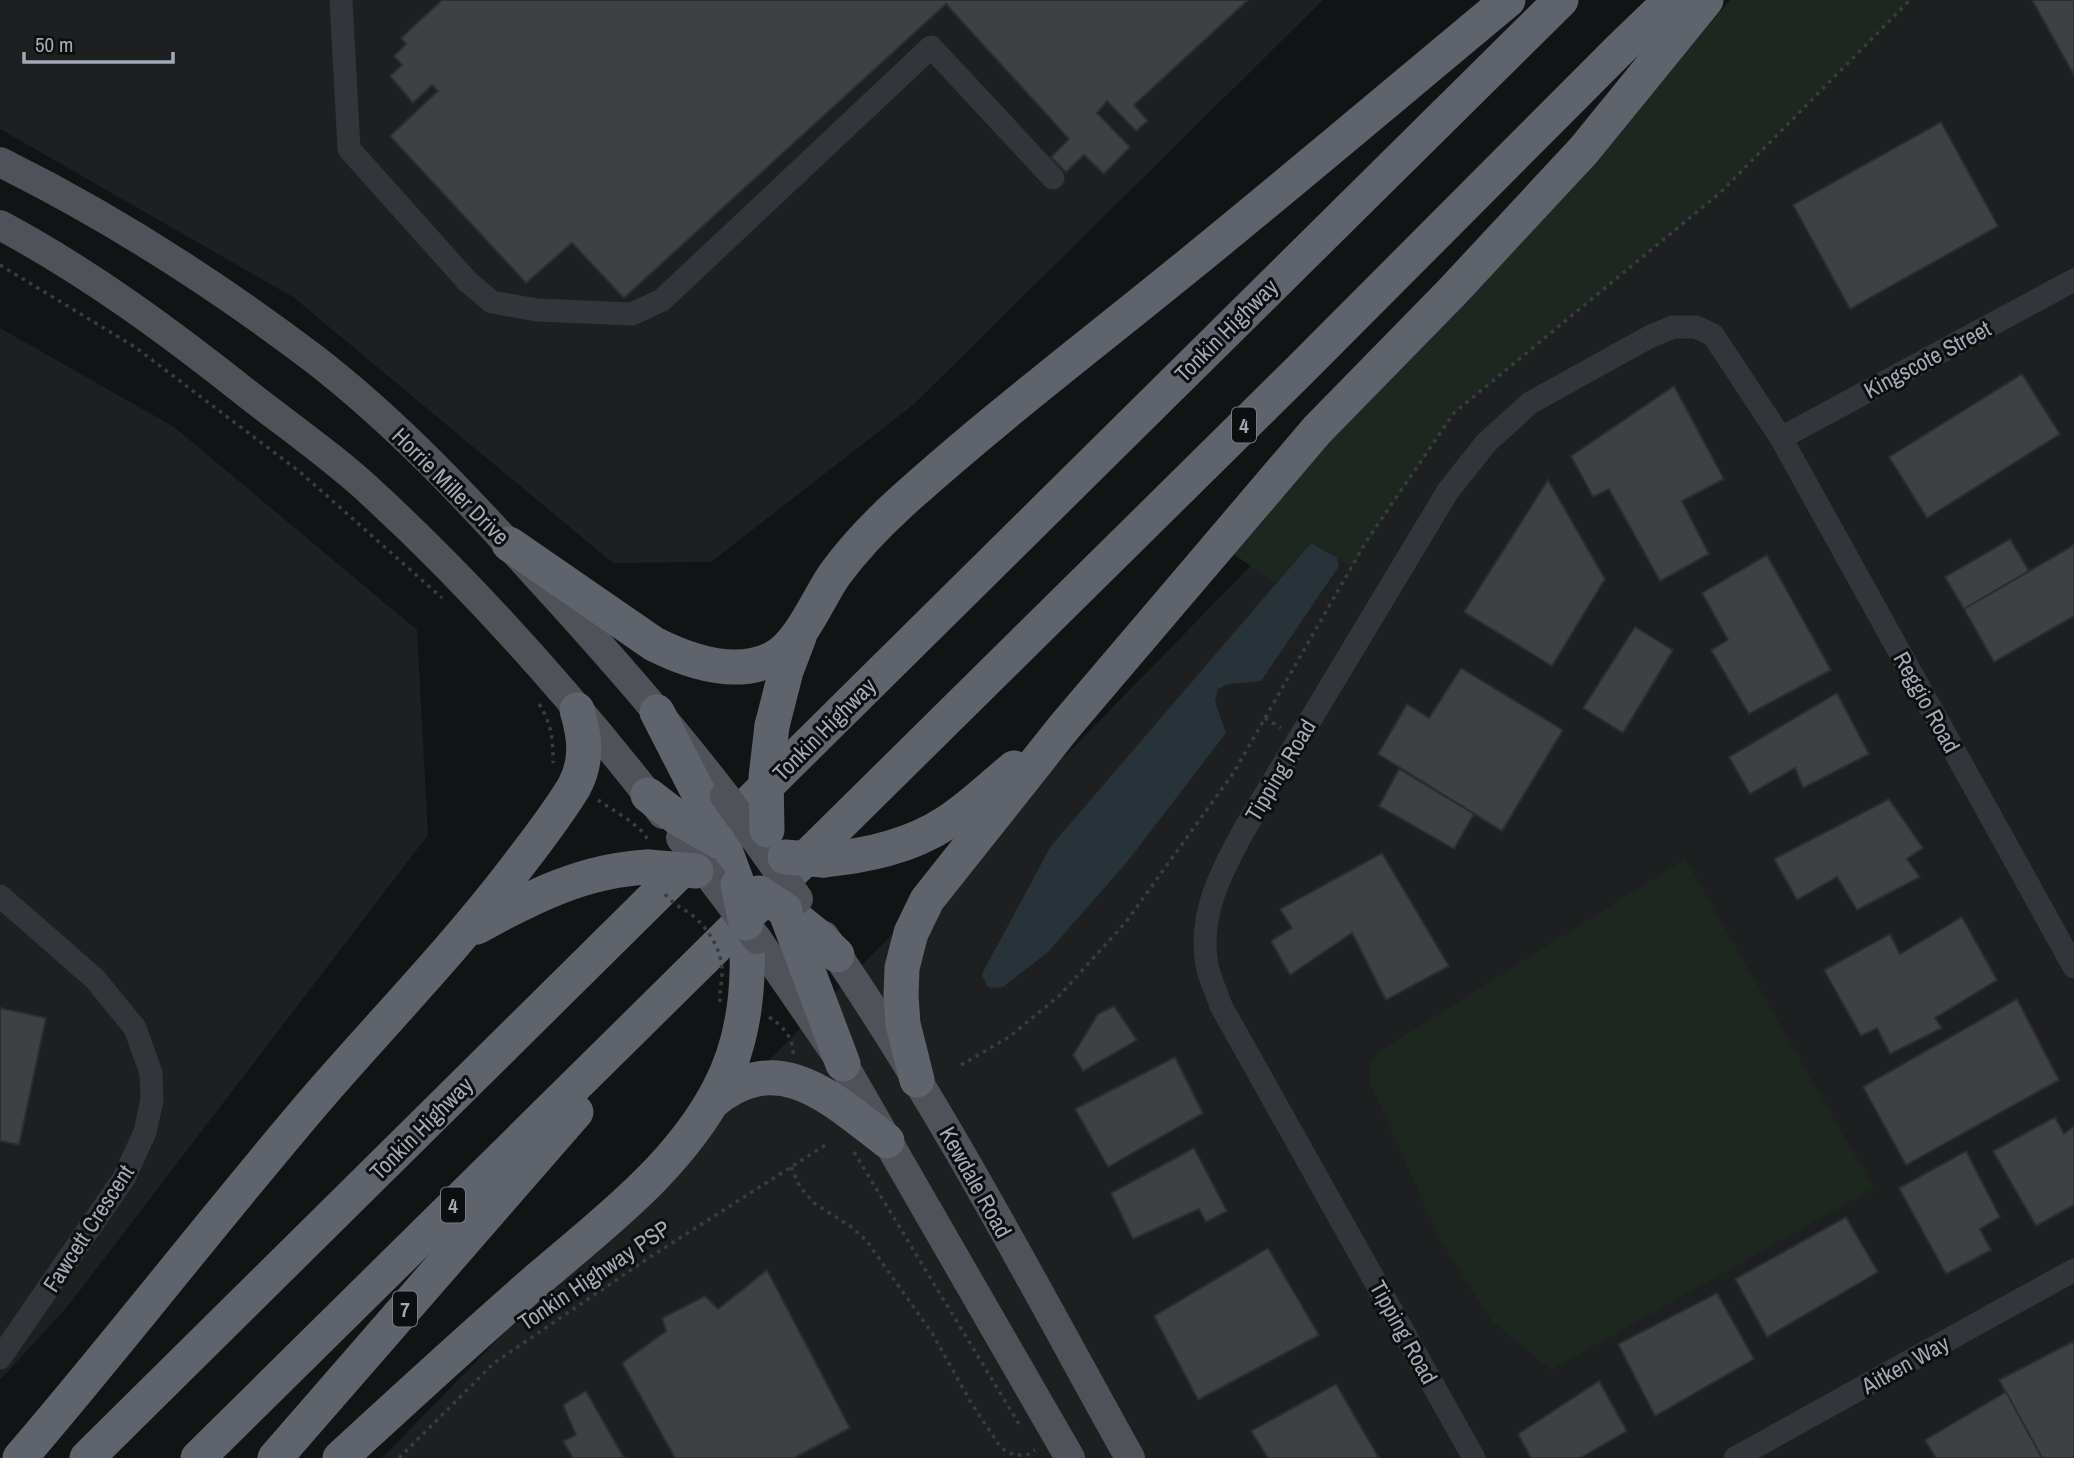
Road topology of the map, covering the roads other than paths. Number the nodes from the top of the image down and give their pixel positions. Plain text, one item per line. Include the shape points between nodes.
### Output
1 (341, 0) edge
2 (1508, 0) edge
3 (1561, 0) edge
4 (1671, 0) edge
5 (1706, 0) edge
6 (0, 162) edge
7 (1053, 178) dead end
8 (0, 225) edge
9 (2074, 280) edge
10 (1781, 438) junction
11 (509, 544) junction
12 (806, 621) junction
13 (577, 710) junction
14 (657, 712) joint
15 (1065, 726) junction
16 (648, 795) joint
17 (691, 805) junction
18 (722, 842) junction
19 (771, 858) junction
20 (724, 880) junction
21 (0, 897) edge
22 (464, 933) junction
23 (784, 934) junction
24 (716, 944) junction
25 (837, 955) joint
26 (2074, 967) edge
27 (843, 1065) joint
28 (918, 1080) junction
29 (712, 1102) junction
30 (887, 1140) junction
31 (2074, 1270) edge
32 (0, 1358) edge
33 (20, 1458) edge
34 (87, 1458) edge
35 (198, 1458) edge
36 (275, 1458) edge
37 (340, 1458) edge
38 (1070, 1458) edge
39 (1130, 1458) edge
40 (1474, 1458) edge
41 (1735, 1458) edge

1 - 7 street via 349,149 468,282 492,302 537,310 632,314 662,300 931,47
2 - 12 highway via 946,462 867,533
3 - 34 highway, Tonkin Highway
4 - 24 highway, 4
5 - 15 highway via 1584,150 1317,430
6 - 11 main road, Horrie Miller Drive via 61,192 200,276 314,360 422,456
8 - 13 main road via 167,331 373,493 464,583
9 - 10 street, Kingscote Street
10 - 26 street, Reggio Road
10 - 40 street, Tipping Road via 1713,335 1696,327 1673,327 1651,335 1530,403 1486,443 1448,491 1244,830 1220,874 1205,920 1207,965 1221,1006
11 - 12 highway via 654,644 702,664 749,665 772,659
11 - 14 main road, Horrie Miller Drive
12 - 19 highway, bridge via 786,671 768,750
13 - 16 main road
13 - 22 highway via 585,751 575,785 542,835
14 - 17 highway
15 - 19 highway, bridge via 947,823 918,838 869,854 823,860
15 - 28 highway via 927,900 911,933 901,996 903,1024
16 - 17 highway
17 - 18 highway
17 - 19 main road, bridge
17 - 20 main road, bridge
18 - 19 highway
18 - 20 highway
19 - 23 highway, bridge
20 - 22 highway, bridge via 695,871 648,867 639,857 546,890
20 - 23 highway, bridge via 759,893
20 - 23 highway, bridge via 746,923
21 - 32 street, Fawcett Crescent via 95,979 135,1028 150,1073 152,1100 145,1132 124,1178
22 - 33 highway via 319,1096
23 - 25 highway
23 - 27 highway
23 - 29 highway
24 - 35 highway, 4
24 - 36 highway, 7
25 - 28 main road, Kewdale Road
27 - 30 main road
28 - 39 main road, Kewdale Road
29 - 30 highway via 742,1082 792,1080 821,1092
29 - 37 highway via 683,1145 646,1183
30 - 38 main road
31 - 41 street, Aitken Way

